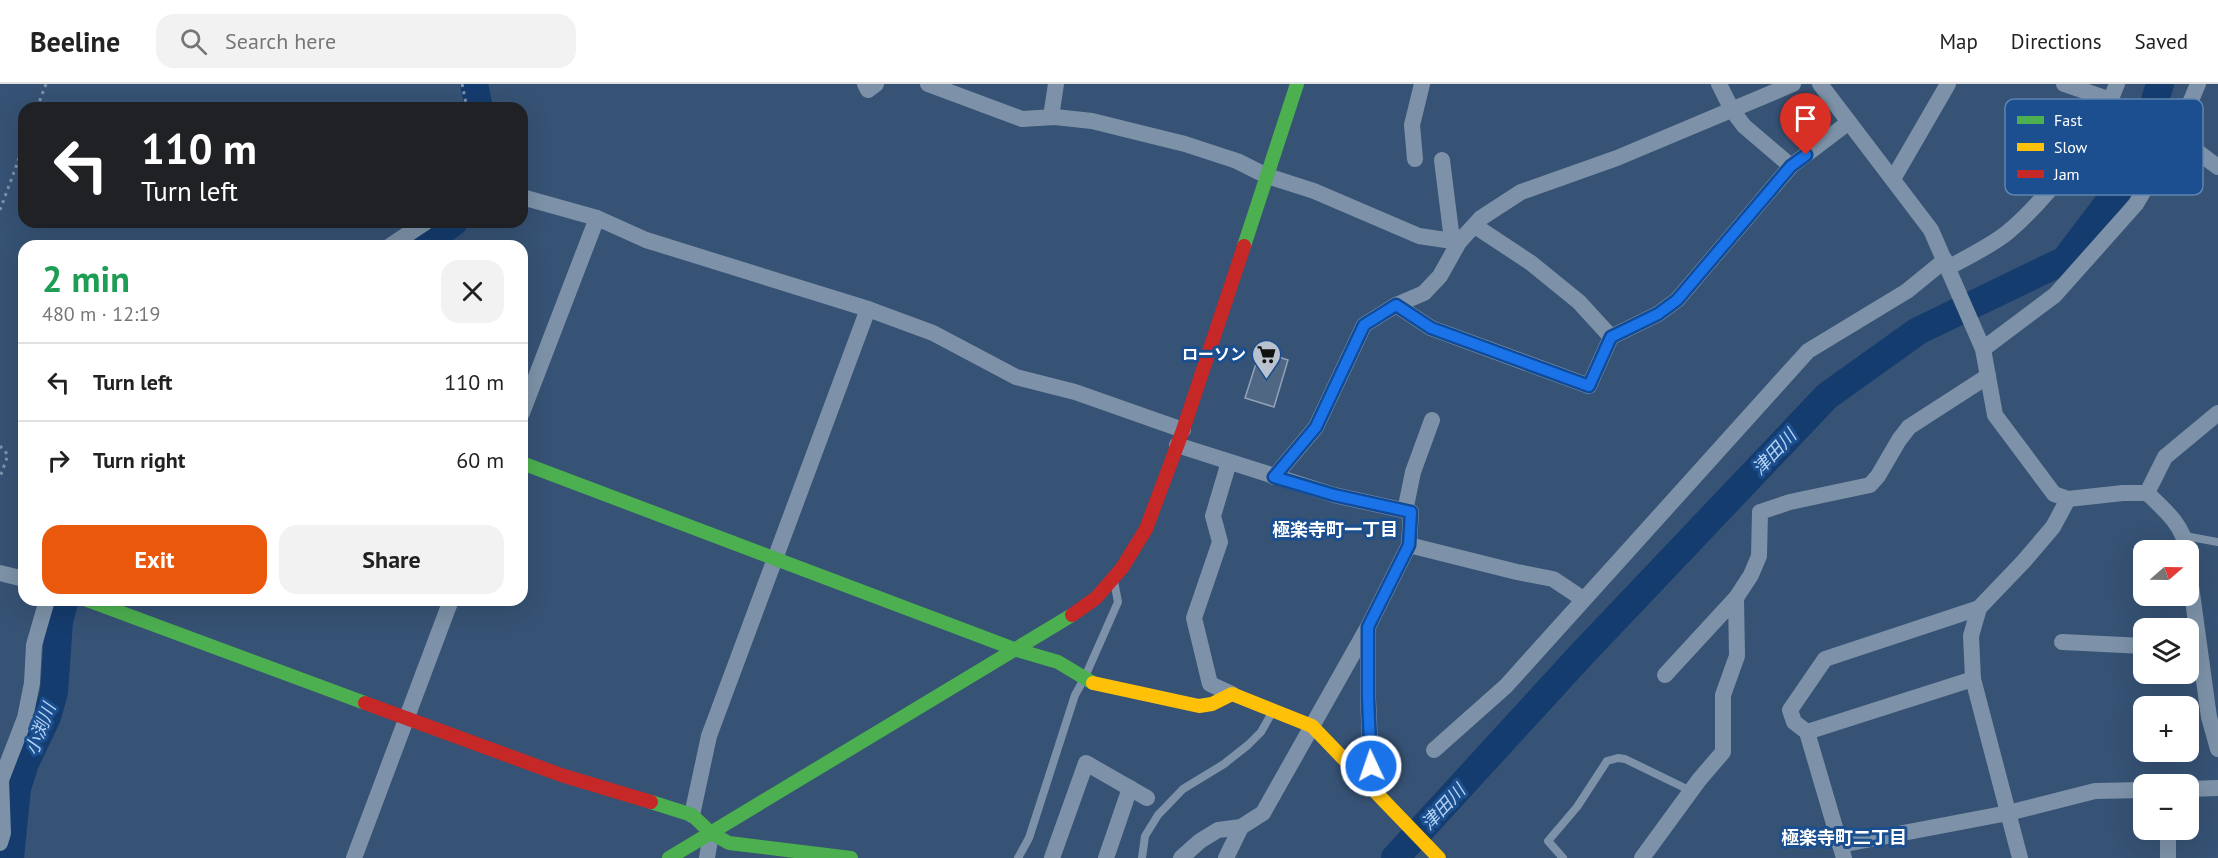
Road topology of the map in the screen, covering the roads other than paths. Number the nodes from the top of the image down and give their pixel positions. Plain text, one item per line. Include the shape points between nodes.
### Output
1 (866, 84) edge
2 (876, 84) edge
3 (928, 84) edge
4 (1056, 84) edge
5 (1297, 84) edge
6 (1422, 84) edge
7 (1719, 84) edge
8 (1793, 84) edge
9 (1820, 84) edge
10 (1948, 84) edge
11 (2064, 84) edge
12 (2198, 84) edge
13 (2114, 92) edge
14 (2192, 99) edge
15 (1731, 110) junction
16 (1051, 117) junction
17 (1849, 122) junction
18 (2203, 156) edge
19 (1415, 159) dead end
20 (1442, 160) dead end
21 (1791, 166) junction
22 (2218, 167) edge
23 (1267, 176) junction
24 (1893, 178) junction
25 (2044, 195) edge
26 (2141, 195) edge
27 (528, 199) edge
28 (597, 218) junction
29 (1475, 226) junction
30 (417, 228) edge
31 (399, 240) edge
32 (1459, 242) junction
33 (1949, 269) junction
34 (1396, 305) junction
35 (868, 309) junction
36 (1611, 337) junction
37 (1983, 349) junction
38 (1988, 376) junction
39 (528, 397) edge
40 (2218, 413) edge
41 (1432, 420) dead end
42 (1180, 438) junction
43 (1229, 462) junction
44 (528, 465) edge
45 (1274, 477) junction
46 (2147, 493) junction
47 (2068, 499) junction
48 (1405, 511) junction
49 (2184, 540) edge
50 (2218, 542) edge
51 (2199, 543) edge
52 (1409, 545) junction
53 (775, 558) junction
54 (0, 573) edge
55 (1114, 577) junction
56 (18, 578) edge
57 (1736, 598) junction
58 (1583, 599) junction
59 (45, 606) edge
60 (103, 606) edge
61 (449, 606) edge
62 (1979, 608) junction
63 (1368, 627) junction
64 (2062, 642) dead end
65 (2133, 645) edge
66 (1017, 650) junction
67 (2199, 671) edge
68 (1665, 675) dead end
69 (1973, 678) junction
70 (1084, 679) junction
71 (1232, 694) junction
72 (1274, 710) junction
73 (406, 718) junction
74 (1312, 726) junction
75 (1807, 732) junction
76 (2218, 749) edge
77 (1434, 750) dead end
78 (1130, 788) junction
79 (1372, 788) junction
80 (2218, 788) edge
81 (2199, 789) edge
82 (2133, 790) edge
83 (1691, 791) junction
84 (1148, 798) dead end
85 (2008, 813) junction
86 (692, 816) junction
87 (1241, 827) junction
88 (711, 833) junction
89 (2168, 840) edge
90 (0, 843) edge
91 (1842, 851) edge
92 (772, 853) edge
93 (1436, 855) edge
94 (842, 857) edge
95 (354, 858) edge
96 (669, 858) edge
97 (707, 858) edge
98 (1018, 858) edge
99 (1052, 858) edge
100 (1106, 858) edge
101 (1142, 858) edge
102 (1181, 858) edge
103 (1226, 858) edge
104 (1563, 858) edge
105 (1641, 858) edge
106 (2020, 858) edge
107 (2168, 858) edge

1 - 2 street via 868,90
3 - 16 street via 1022,119
4 - 16 street
5 - 23 street
6 - 19 street via 1408,125
7 - 15 street
8 - 15 street
9 - 17 street
10 - 24 street
11 - 13 street
12 - 14 street
15 - 21 street
15 - 29 street via 1617,158 1521,192
16 - 23 street via 1092,121 1163,138 1237,161
17 - 21 street
17 - 24 street
18 - 22 street
20 - 32 street via 1451,232
21 - 36 street via 1677,300
23 - 32 street via 1314,191 1419,236
23 - 42 street
24 - 33 street via 1931,230
25 - 33 street via 2007,233
26 - 37 street via 2055,295
27 - 28 street
28 - 35 street via 646,240
28 - 39 street
29 - 32 street
29 - 36 street via 1531,263 1579,302
30 - 31 street
32 - 34 street via 1440,276 1424,293
33 - 37 street
33 - 58 street via 1808,351
34 - 36 street via 1431,328 1589,386
34 - 45 street via 1364,325 1316,427
35 - 42 street via 933,333 1016,377 1076,392
35 - 53 street
37 - 38 street
38 - 47 street via 1995,415 2004,429 2054,494
38 - 57 street via 1909,427 1870,485 1790,502 1760,513 1759,556
40 - 46 street via 2165,457
41 - 48 street via 1413,472
42 - 43 street
42 - 55 street via 1146,529
43 - 45 street
43 - 71 street via 1213,516 1220,542 1194,618 1210,684
44 - 53 street
45 - 48 street
46 - 47 street
46 - 49 street via 2168,514
47 - 62 street via 2053,527
48 - 52 street via 1411,512
50 - 51 lane
52 - 58 street via 1553,579
52 - 63 street
53 - 66 street
53 - 86 street via 710,736
54 - 56 street
55 - 66 street via 1096,598
55 - 70 lane via 1118,602
57 - 68 street
57 - 83 street via 1737,656 1723,696 1723,752
58 - 77 street via 1506,686
59 - 90 street via 34,645 25,718 1,780
60 - 73 street
61 - 73 street
62 - 69 street via 1971,636
62 - 75 street via 1825,658 1790,710 1794,722
63 - 74 street
63 - 79 street
64 - 65 street
66 - 70 street via 1059,662
66 - 88 street
67 - 76 street
69 - 75 street
69 - 85 street
70 - 71 street via 1100,686 1199,706
70 - 98 lane via 1075,695 1029,838
71 - 72 street
72 - 74 street
72 - 101 lane via 1248,745 1183,789 1158,815 1145,836
73 - 86 street via 561,775
73 - 95 street
74 - 79 street
74 - 87 street via 1263,813
75 - 91 street
78 - 84 street
78 - 99 street via 1086,763
78 - 100 street
79 - 93 street
80 - 81 street
82 - 85 street via 2095,791
83 - 104 lane via 1625,759 1606,761 1577,807 1548,841
83 - 105 street
85 - 91 street
85 - 106 street
86 - 88 street
87 - 102 street via 1218,830
87 - 103 street
88 - 92 street via 729,843
88 - 96 street
88 - 97 street
89 - 107 street
92 - 94 street

